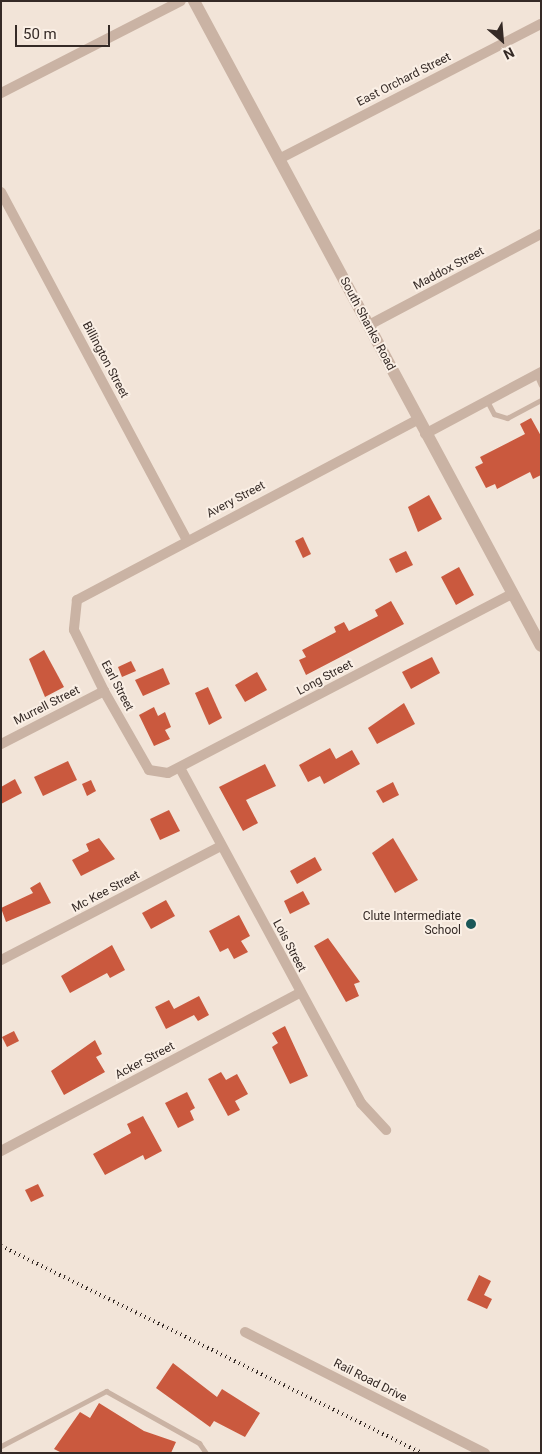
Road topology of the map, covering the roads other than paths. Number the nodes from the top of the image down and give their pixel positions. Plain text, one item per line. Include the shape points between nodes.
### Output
1 (181, 1) edge
2 (194, 1) edge
3 (541, 24) edge
4 (1, 93) edge
5 (279, 159) junction
6 (1, 192) edge
7 (541, 234) edge
8 (369, 326) junction
9 (538, 373) edge
10 (541, 385) edge
11 (541, 400) edge
12 (486, 401) junction
13 (417, 420) junction
14 (425, 434) junction
15 (187, 540) junction
16 (510, 595) junction
17 (73, 610) joint
18 (541, 646) edge
19 (104, 691) junction
20 (1, 744) edge
21 (180, 768) junction
22 (149, 770) joint
23 (221, 846) junction
24 (1, 960) edge
25 (300, 993) junction
26 (386, 1130) dead end
27 (1, 1151) edge
28 (245, 1332) dead end
29 (1, 1446) edge
30 (206, 1453) edge
31 (485, 1453) edge

1 - 4 street
2 - 5 street, South Shanks Road
3 - 5 street, East Orchard Street
5 - 8 street, South Shanks Road
6 - 15 street, Billington Street
7 - 8 street, Maddox Street
8 - 13 street, South Shanks Road
9 - 10 lane
9 - 12 street
11 - 12 lane via 507,418 494,414
12 - 14 street
13 - 14 street, South Shanks Road
13 - 15 street, Avery Street
14 - 16 street, South Shanks Road
15 - 17 street, Avery Street via 90,589
16 - 18 street, South Shanks Road
16 - 21 street, Long Street
17 - 19 street, Earl Street via 74,630
19 - 20 street, Murrell Street
19 - 22 street, Earl Street
21 - 22 street, Long Street via 158,774
21 - 23 street, Lois Street
23 - 24 street, Mc Kee Street
23 - 25 street, Lois Street
25 - 26 street, Lois Street via 361,1103
25 - 27 street, Acker Street
28 - 31 street, Rail Road Drive
29 - 30 lane via 106,1391 199,1443

